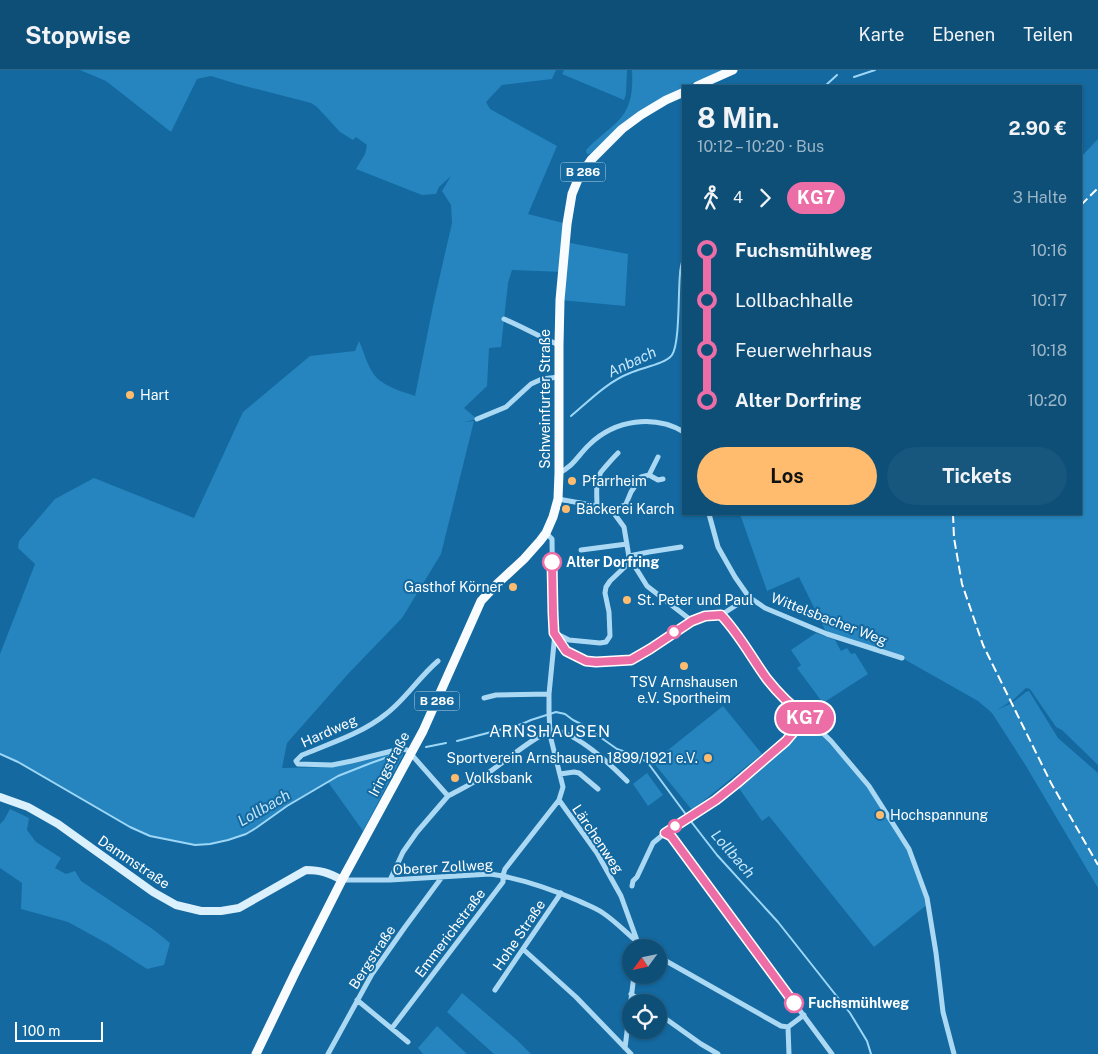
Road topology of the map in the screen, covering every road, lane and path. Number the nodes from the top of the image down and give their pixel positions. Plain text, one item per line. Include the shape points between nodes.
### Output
1 (733, 70) edge
2 (699, 85) edge
3 (682, 93) edge
4 (504, 319) dead end
5 (559, 345) junction
6 (559, 377) junction
7 (477, 419) dead end
8 (682, 431) edge
9 (618, 453) dead end
10 (658, 456) dead end
11 (559, 473) junction
12 (649, 475) junction
13 (663, 479) dead end
14 (558, 499) junction
15 (597, 506) junction
16 (613, 512) junction
17 (709, 515) edge
18 (546, 533) junction
19 (627, 544) junction
20 (681, 547) dead end
21 (581, 550) dead end
22 (630, 558) junction
23 (749, 597) junction
24 (721, 615) junction
25 (692, 621) junction
26 (554, 633) junction
27 (902, 658) dead end
28 (438, 661) dead end
29 (549, 694) junction
30 (484, 698) dead end
31 (806, 717) junction
32 (550, 731) junction
33 (411, 754) junction
34 (560, 774) junction
35 (627, 781) dead end
36 (598, 789) dead end
37 (448, 796) junction
38 (0, 797) edge
39 (559, 800) junction
40 (665, 833) junction
41 (503, 875) junction
42 (442, 877) junction
43 (342, 880) junction
44 (390, 880) junction
45 (632, 886) dead end
46 (561, 893) junction
47 (632, 939) edge
48 (636, 939) edge
49 (524, 950) junction
50 (668, 962) edge
51 (633, 984) edge
52 (495, 990) dead end
53 (632, 994) edge
54 (357, 1000) junction
55 (804, 1015) junction
56 (667, 1020) edge
57 (788, 1027) junction
58 (392, 1028) junction
59 (626, 1039) edge
60 (408, 1042) dead end
61 (625, 1048) junction
62 (256, 1054) edge
63 (328, 1054) edge
64 (631, 1054) edge
65 (718, 1054) edge
66 (789, 1054) edge
67 (832, 1054) edge
68 (954, 1054) edge

1 - 2 main road
3 - 5 main road, Schweinfurter Straße / B 286 via 641,114 622,129 579,177 572,194 567,224
4 - 5 street
5 - 6 main road, Schweinfurter Straße / B 286
6 - 7 street via 531,384 506,407
6 - 11 main road, Schweinfurter Straße / B 286
8 - 11 street via 648,421 620,425 590,443 568,469
9 - 15 street via 599,477
10 - 12 street
11 - 14 main road, Schweinfurter Straße / B 286
12 - 13 street
12 - 16 street via 641,477 626,504
14 - 15 street
14 - 18 main road, Iringstraße / B 286
15 - 16 street
16 - 19 street via 624,527
17 - 23 street via 718,547
18 - 26 street via 552,540
18 - 33 main road, Iringstraße / B 286 via 481,602
19 - 21 street
19 - 22 street
20 - 22 street
22 - 25 street via 647,586
22 - 26 street via 606,586 610,636 606,642 569,640
23 - 24 street
23 - 27 street, Wittelsbacher Weg via 765,608 827,634
24 - 25 street
24 - 31 street via 780,694
25 - 26 street via 635,659 620,661 586,661 566,651
26 - 29 street
28 - 33 street, Hardweg via 386,714 362,729 302,755 296,761 298,764 332,765 400,749
29 - 30 street
29 - 32 street
31 - 40 street via 786,741 736,784
31 - 68 street via 869,786 908,850 927,898 943,1012
32 - 34 street
32 - 35 street via 563,733 593,750
32 - 37 street
33 - 37 street
33 - 43 main road, Iringstraße / B 286
34 - 36 street via 579,773
34 - 39 street via 563,787
37 - 44 street via 417,832
38 - 43 street, Dammstraße via 28,806 153,892 176,905 192,909 222,911 239,908 306,870 318,870
39 - 41 street, Emmerichstraße
39 - 48 street, Lärchenweg via 597,853 621,896
40 - 45 street via 653,843
40 - 55 street via 671,836
41 - 42 street, Oberer Zollweg
41 - 46 street, Oberer Zollweg
41 - 58 street, Emmerichstraße via 503,882
42 - 44 street, Oberer Zollweg
42 - 54 street, Bergstraße via 399,934
43 - 44 street, Oberer Zollweg
43 - 62 main road, Iringstraße / B 286
46 - 47 street, Oberer Zollweg via 604,913
46 - 49 street, Hohe Straße
49 - 52 street, Hohe Straße
49 - 61 street
50 - 57 street
51 - 53 street
54 - 58 street
54 - 63 street, Bergstraße
55 - 57 street
55 - 67 street
56 - 65 street
57 - 66 street
58 - 60 street
59 - 61 street
61 - 64 street

